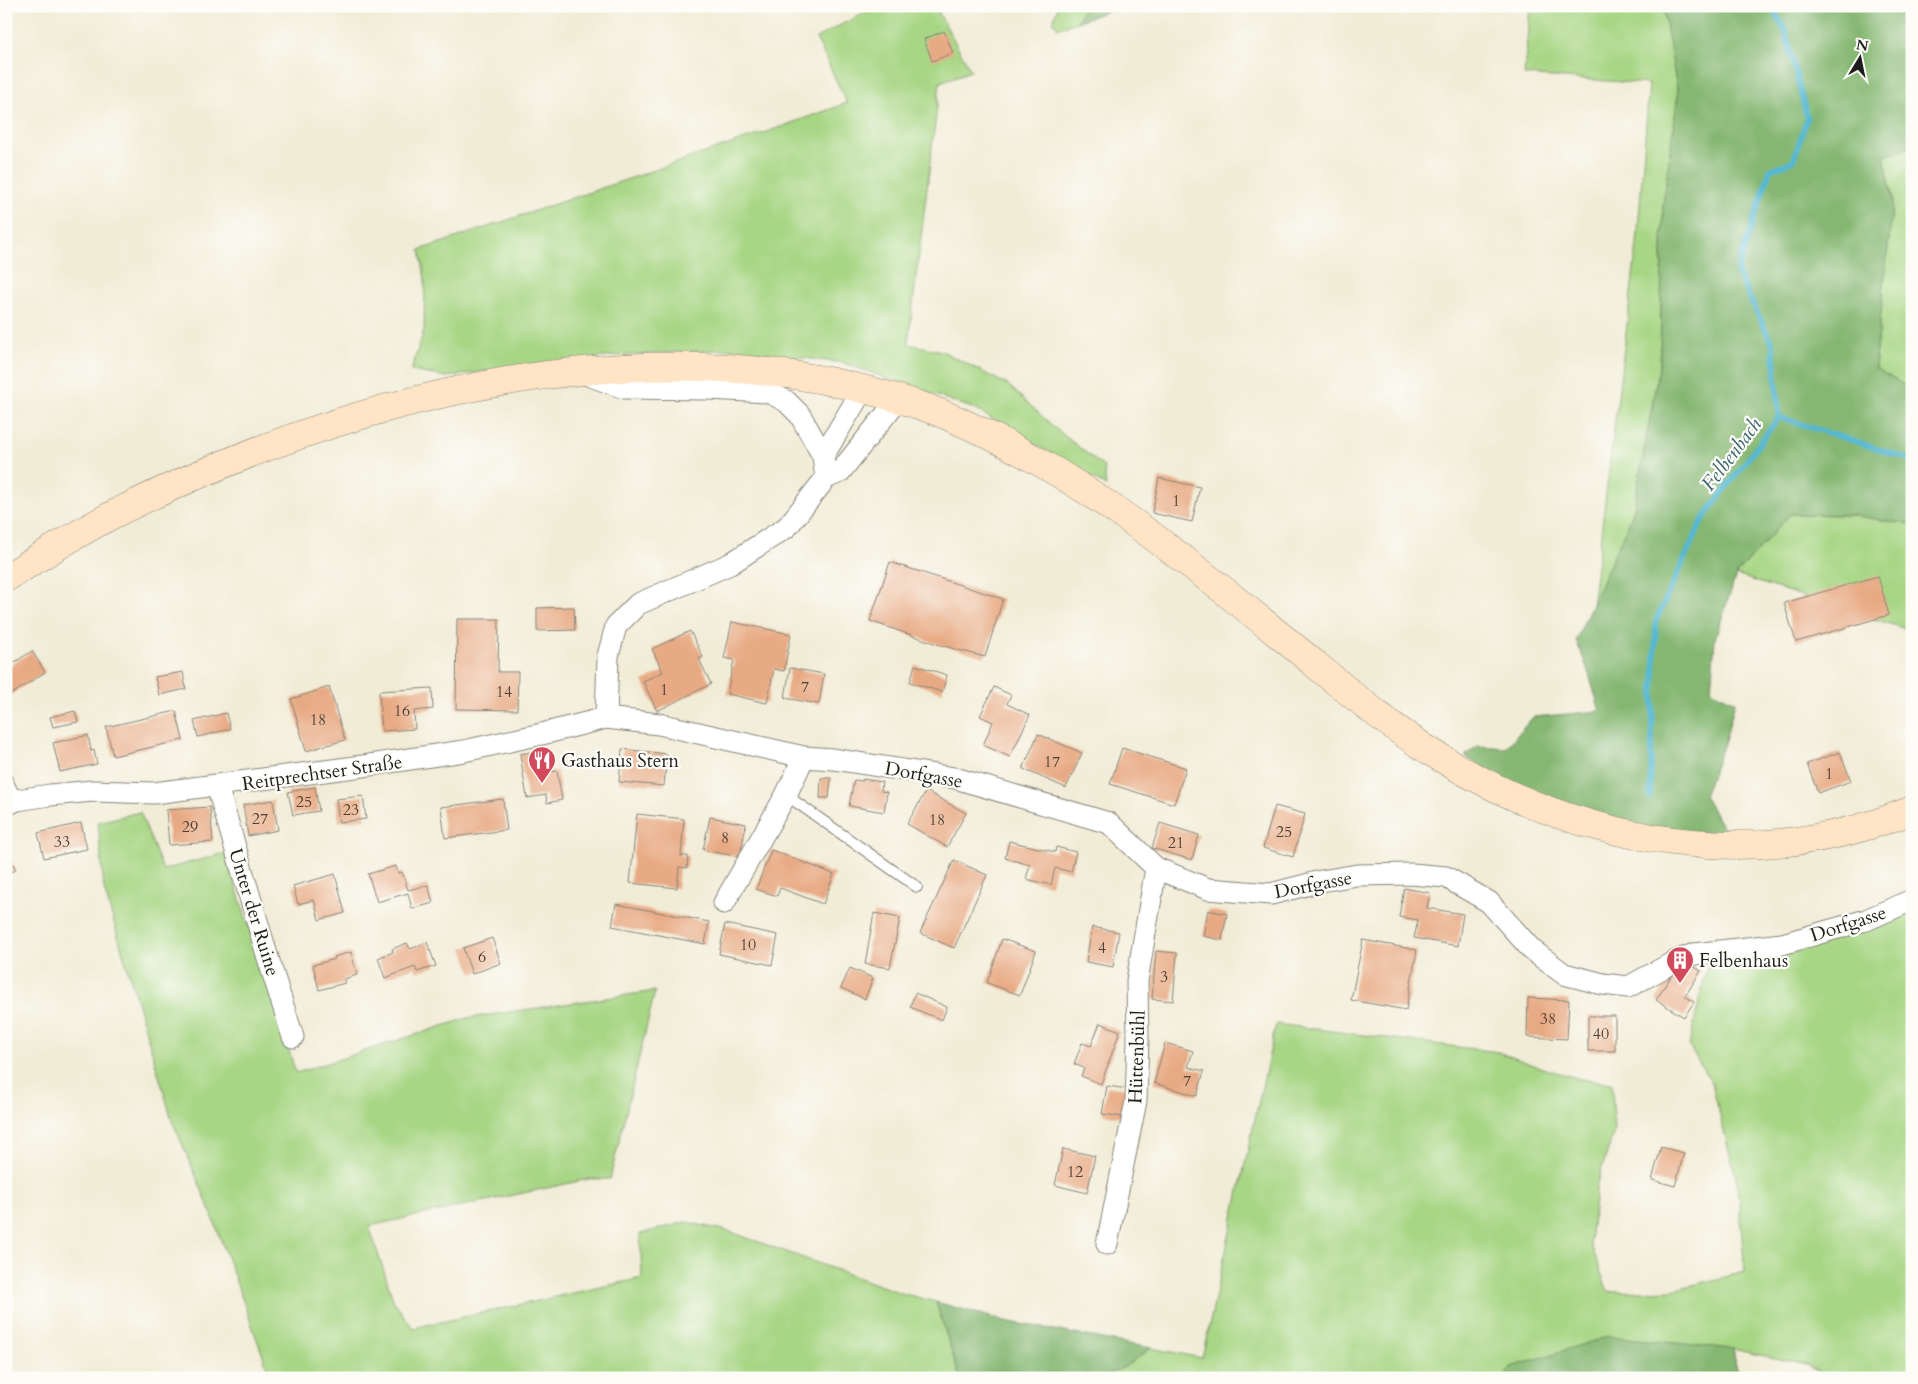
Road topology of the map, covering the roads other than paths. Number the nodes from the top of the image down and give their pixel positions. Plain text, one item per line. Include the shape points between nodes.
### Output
1 (748, 370) junction
2 (580, 372) junction
3 (863, 388) junction
4 (708, 389) junction
5 (899, 398) junction
6 (823, 456) junction
7 (826, 478) junction
8 (6, 578) edge
9 (607, 688) junction
10 (606, 718) junction
11 (639, 722) junction
12 (804, 757) junction
13 (6, 778) edge
14 (218, 786) junction
15 (786, 795) junction
16 (12, 803) edge
17 (1912, 810) edge
18 (1156, 868) junction
19 (917, 887) dead end
20 (1912, 900) edge
21 (724, 903) dead end
22 (293, 1037) dead end
23 (1107, 1244) dead end

1 - 2 main road via 648,368
1 - 3 main road
1 - 4 lane
2 - 4 street via 624,388
2 - 8 main road via 432,396 304,433 185,480 118,512
3 - 5 main road
3 - 6 street
4 - 6 street via 768,392 786,401 800,415
5 - 7 street via 847,465
5 - 17 main road via 989,436 1048,466 1104,501 1223,589 1388,723 1441,758 1549,812 1612,831 1674,842 1727,844 1799,840 1847,831
6 - 7 street
7 - 9 street via 787,527 730,564 638,604 616,626 608,656
9 - 10 street
9 - 11 street
10 - 11 street, Dorfgasse
10 - 14 street, Reitprechtser Straße via 464,751
11 - 12 street, Dorfgasse
12 - 15 street
12 - 18 street, Dorfgasse via 955,778 1109,823
13 - 16 lane
14 - 16 street, Reitprechtser Straße via 154,793 93,791
14 - 22 street, Unter der Ruine
15 - 19 lane
15 - 21 street
18 - 20 street, Dorfgasse via 1208,890 1271,894 1357,874 1446,877 1490,902 1532,950 1564,974 1628,987 1694,954 1782,944 1866,920
18 - 23 street, Hüttenbühl via 1138,981 1136,1101

